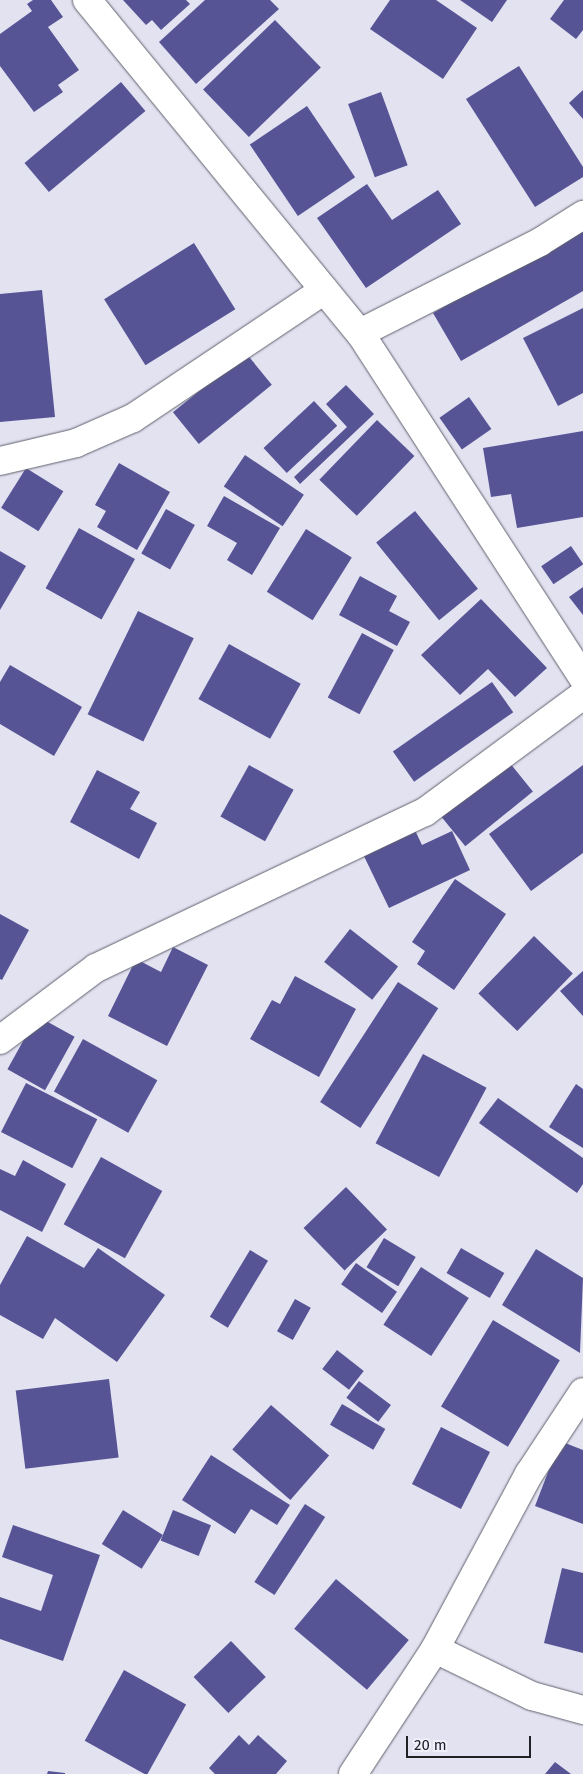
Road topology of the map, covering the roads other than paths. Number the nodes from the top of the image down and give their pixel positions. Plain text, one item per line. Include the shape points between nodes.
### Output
1 (87, 0) edge
2 (583, 214) edge
3 (324, 290) junction
4 (360, 333) junction
5 (0, 461) edge
6 (583, 678) edge
7 (583, 696) edge
8 (0, 1040) edge
9 (583, 1392) edge
10 (435, 1649) junction
11 (583, 1710) edge
12 (353, 1774) edge

1 - 3 street
2 - 4 street via 540,242
3 - 4 street
3 - 5 street via 133,418 76,443
4 - 6 street
7 - 8 street via 425,812 96,968
9 - 10 street via 529,1474
10 - 11 street via 532,1696
10 - 12 street

